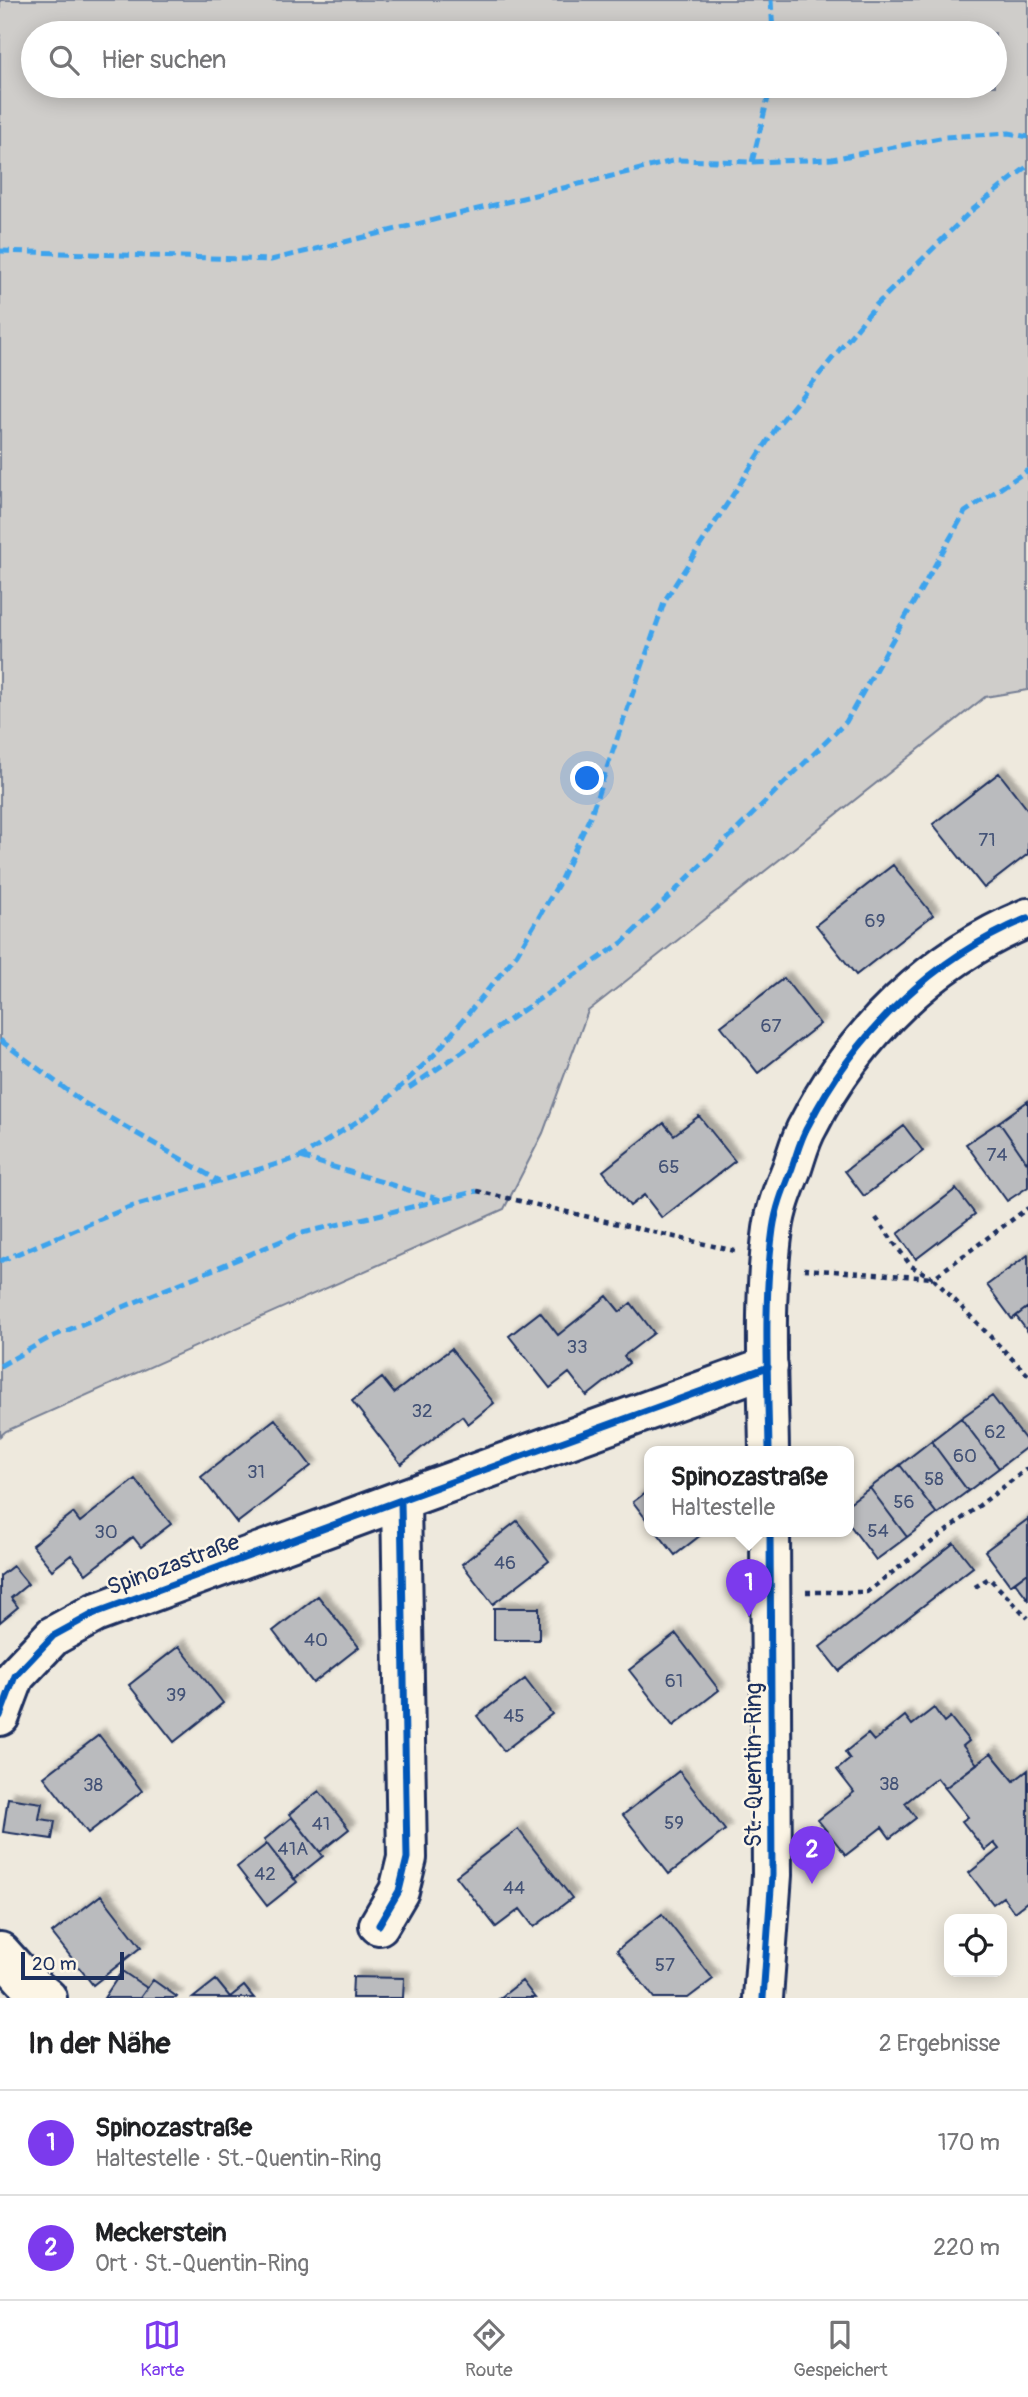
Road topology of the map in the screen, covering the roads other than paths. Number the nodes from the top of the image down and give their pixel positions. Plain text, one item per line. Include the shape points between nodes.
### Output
1 (1028, 918) edge
2 (768, 1367) junction
3 (769, 1446) edge
4 (401, 1500) junction
5 (770, 1537) edge
6 (0, 1717) edge
7 (379, 1925) dead end
8 (0, 1952) edge
9 (47, 1998) edge
10 (763, 1998) edge

1 - 2 street via 956,956 913,989 835,1078 807,1125 773,1227
2 - 3 street
2 - 4 street, Spinozastraße
4 - 6 street, Spinozastraße via 85,1619 53,1636 15,1675
4 - 7 street via 407,1858 399,1891
5 - 10 street, St.-Quentin-Ring via 772,1875
8 - 9 street

